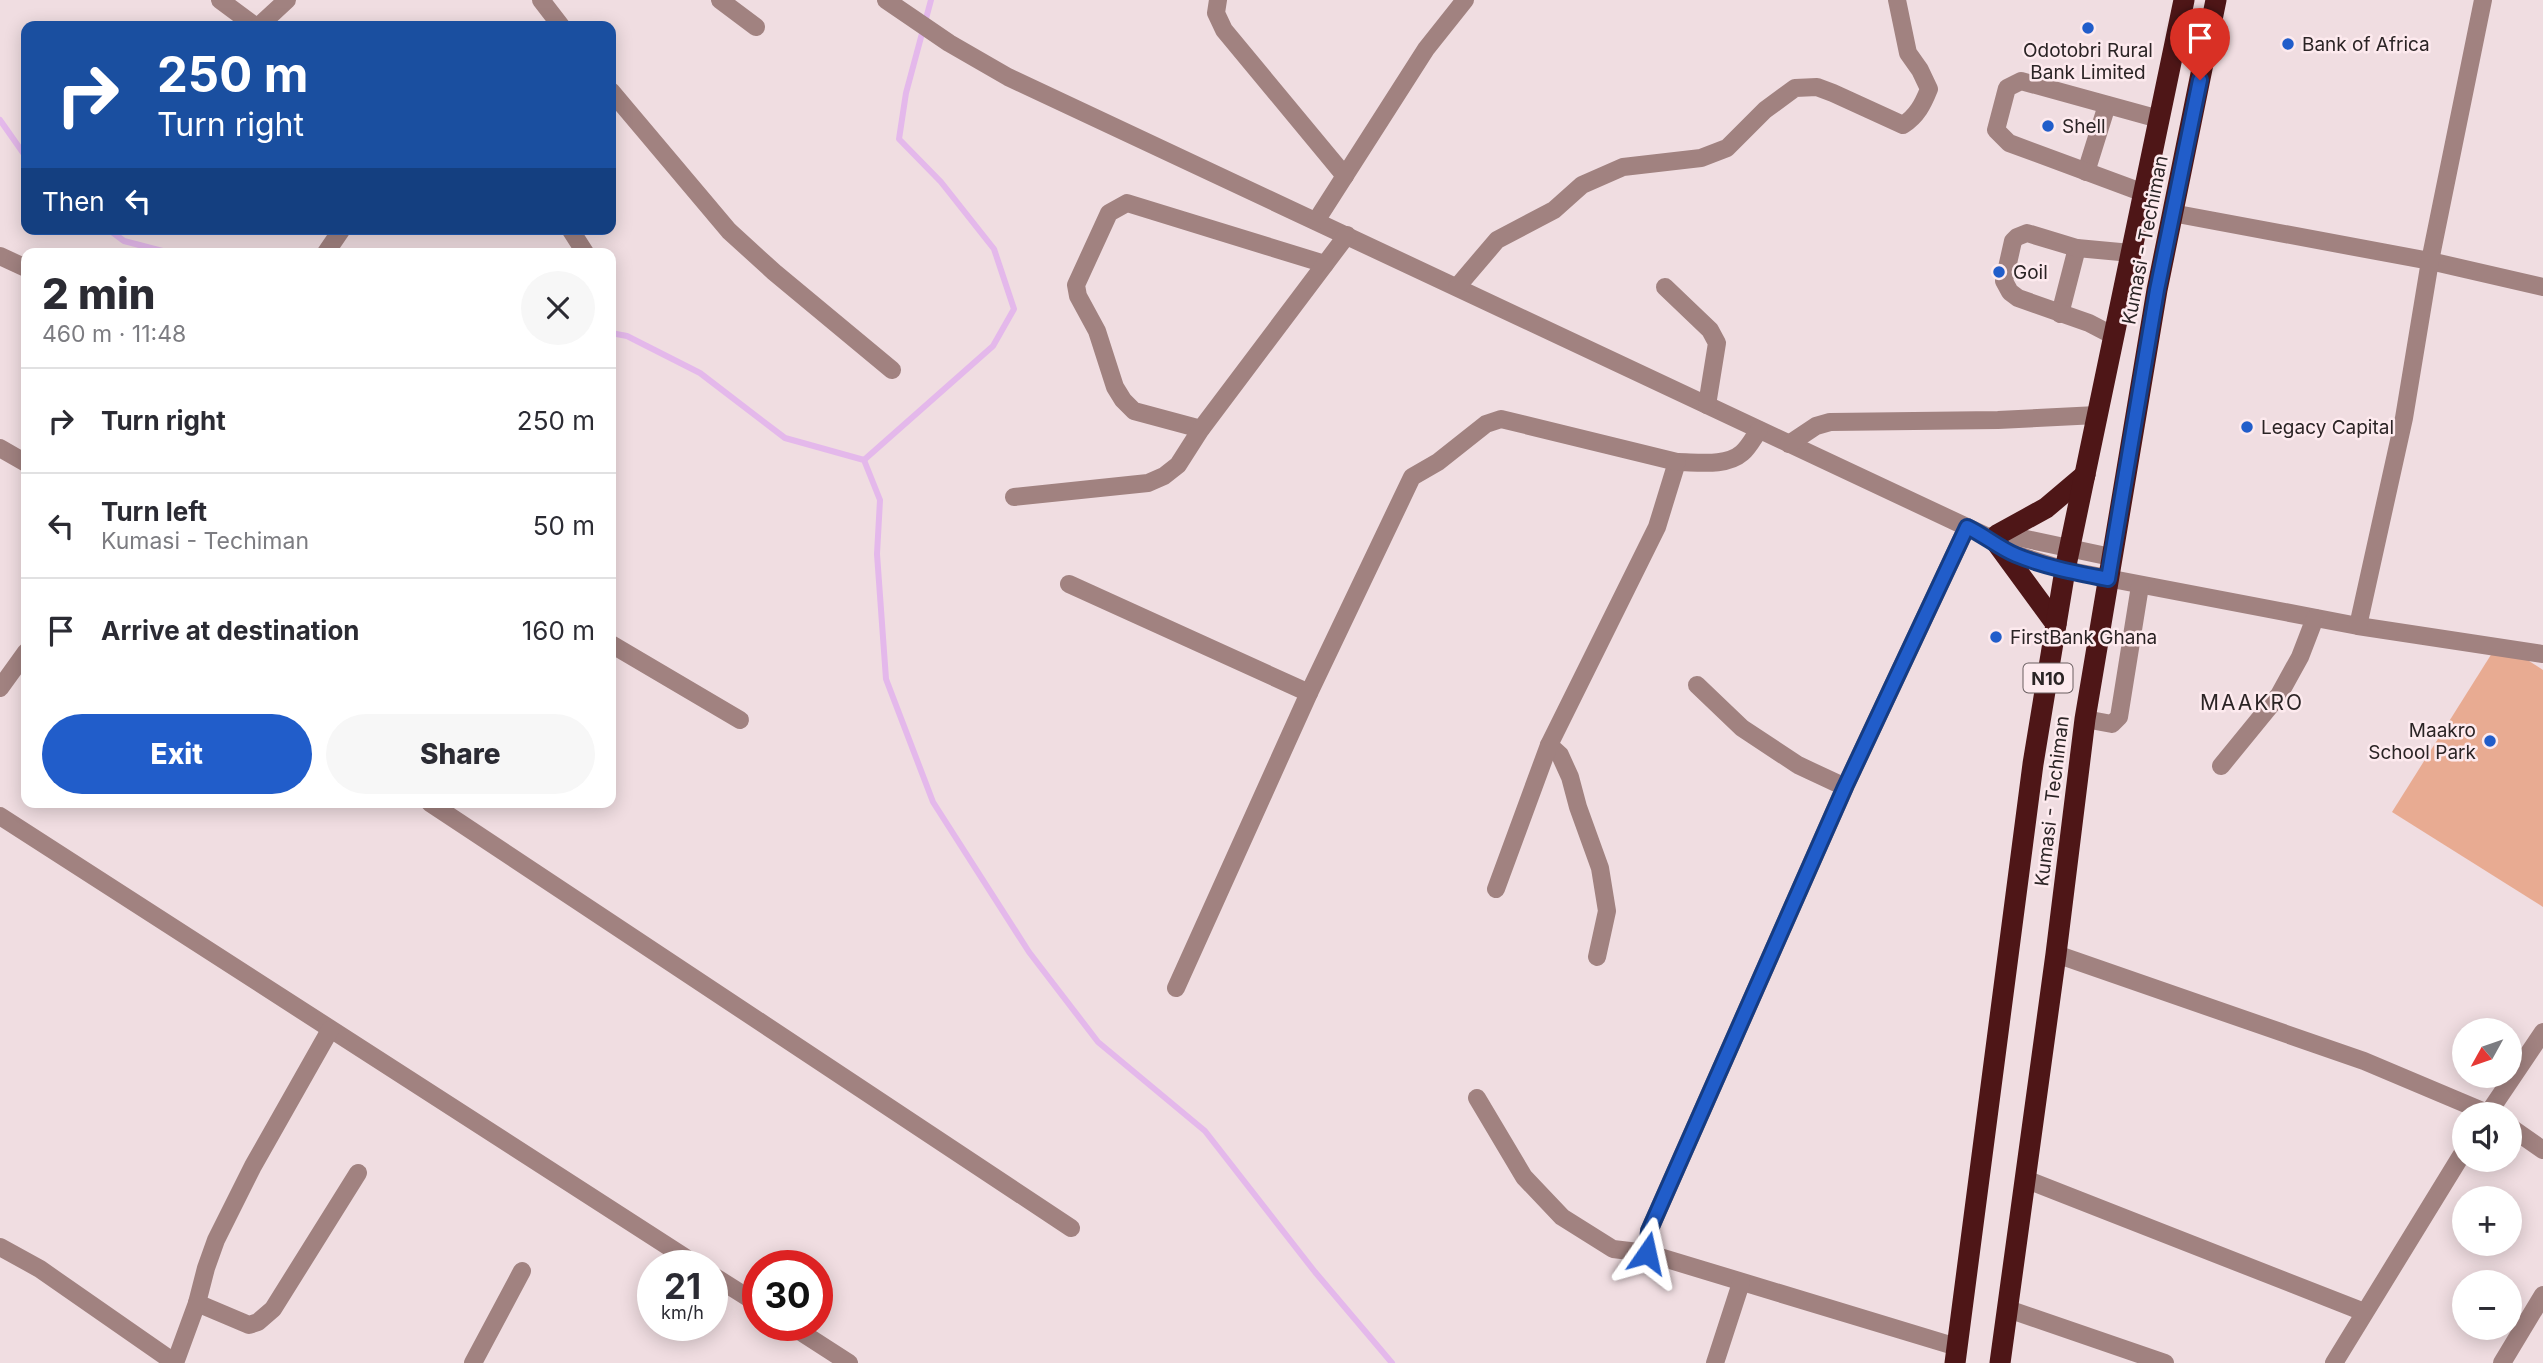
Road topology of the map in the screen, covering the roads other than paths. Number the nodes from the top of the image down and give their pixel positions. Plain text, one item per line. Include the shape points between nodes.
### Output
1 (220, 0) edge
2 (287, 0) edge
3 (541, 0) edge
4 (720, 0) edge
5 (886, 0) edge
6 (1218, 0) edge
7 (1465, 0) edge
8 (1897, 0) edge
9 (2184, 0) edge
10 (2216, 0) edge
11 (2483, 0) edge
12 (250, 21) edge
13 (263, 21) edge
14 (557, 21) edge
15 (756, 27) dead end
16 (616, 97) edge
17 (2107, 105) junction
18 (2159, 119) junction
19 (2086, 172) junction
20 (1345, 176) junction
21 (2144, 193) junction
22 (2172, 213) junction
23 (1316, 221) junction
24 (1347, 235) junction
25 (2077, 248) junction
26 (2131, 253) junction
27 (0, 256) edge
28 (2430, 261) junction
29 (1325, 264) junction
30 (21, 266) edge
31 (1457, 287) junction
32 (1665, 287) dead end
33 (2543, 287) edge
34 (2060, 314) junction
35 (2114, 336) junction
36 (892, 370) dead end
37 (1707, 405) junction
38 (2097, 415) junction
39 (1201, 429) junction
40 (1759, 430) junction
41 (1789, 444) junction
42 (0, 448) edge
43 (21, 460) edge
44 (1676, 462) junction
45 (2085, 475) junction
46 (1013, 497) dead end
47 (1967, 527) junction
48 (1993, 538) junction
49 (2111, 557) junction
50 (2067, 560) junction
51 (2108, 579) junction
52 (1069, 584) dead end
53 (2140, 586) junction
54 (2315, 618) junction
55 (2056, 624) junction
56 (2358, 626) junction
57 (616, 647) edge
58 (2543, 654) edge
59 (21, 659) edge
60 (1697, 685) dead end
61 (0, 688) edge
62 (1309, 693) junction
63 (2085, 719) junction
64 (740, 720) dead end
65 (1549, 745) junction
66 (2221, 766) dead end
67 (1845, 787) junction
68 (438, 808) edge
69 (0, 816) edge
70 (1496, 889) dead end
71 (2056, 954) junction
72 (1597, 957) dead end
73 (1176, 988) dead end
74 (330, 1030) junction
75 (2543, 1032) edge
76 (1477, 1097) dead end
77 (2461, 1102) edge
78 (2497, 1102) edge
79 (2522, 1135) edge
80 (2543, 1150) edge
81 (2452, 1170) edge
82 (358, 1173) dead end
83 (2025, 1179) junction
84 (1071, 1228) dead end
85 (0, 1247) edge
86 (674, 1250) edge
87 (1647, 1253) junction
88 (522, 1271) dead end
89 (1741, 1283) junction
90 (2543, 1295) edge
91 (197, 1304) junction
92 (2008, 1309) junction
93 (2364, 1312) junction
94 (815, 1341) edge
95 (1956, 1355) edge
96 (175, 1363) edge
97 (473, 1363) edge
98 (849, 1363) edge
99 (1715, 1363) edge
100 (2000, 1363) edge
101 (2165, 1363) edge
102 (2334, 1363) edge
103 (2502, 1363) edge

1 - 12 street
2 - 13 street
3 - 14 street
4 - 15 street
5 - 23 street via 1008,77
6 - 20 street via 1216,13 1224,30
7 - 20 street via 1426,48
8 - 31 street via 1908,53 1929,89 1913,118 1903,125 1817,87 1795,88 1727,148 1702,158 1623,167 1582,185 1554,210 1497,240
9 - 18 highway, N10
10 - 22 highway, Kumasi - Techiman / N10
11 - 28 street
16 - 36 street via 729,231
17 - 18 street
17 - 19 street
17 - 19 street via 2021,81 2007,88 1996,130 2009,143
18 - 21 highway, N10
19 - 21 street
20 - 23 street
21 - 26 highway, N10
22 - 28 street
22 - 49 highway, Kumasi - Techiman / N10
23 - 24 street
24 - 29 street
24 - 31 street
25 - 26 street
25 - 34 street
25 - 34 street via 2027,233 2013,241 2006,286 2018,299
26 - 35 highway, N10
27 - 30 street
28 - 33 street
28 - 56 street via 2404,418
29 - 39 street
29 - 39 street via 1127,203 1109,213 1076,285 1115,387 1134,411
31 - 37 street
32 - 37 street via 1717,342
34 - 35 street
35 - 38 highway, N10
37 - 40 street
38 - 41 street via 1830,422
38 - 45 highway, N10
39 - 46 street via 1178,465 1148,483
40 - 41 street
40 - 44 street via 1734,458
41 - 47 street
42 - 43 street
44 - 62 street via 1501,419 1486,424 1412,477
44 - 65 street via 1657,527
45 - 48 highway via 2046,508
45 - 50 highway, N10
47 - 48 street
47 - 67 street
48 - 50 street via 2017,537
48 - 55 highway
49 - 50 street
49 - 51 highway, Kumasi - Techiman / N10
50 - 51 street
50 - 55 highway, N10
51 - 53 street
51 - 63 highway, Kumasi - Techiman / N10
52 - 62 street
53 - 54 street
53 - 63 street via 2117,722
54 - 56 street
54 - 66 street via 2279,695
55 - 95 highway, N10
56 - 58 street
57 - 64 street
59 - 61 street
60 - 67 street via 1742,728 1798,765
62 - 73 street
63 - 71 highway, Kumasi - Techiman / N10
65 - 70 street
65 - 72 street via 1560,755 1570,777 1600,868 1607,911
67 - 87 street via 1649,1231
68 - 84 street
69 - 74 street
71 - 77 street via 2364,1061
71 - 83 highway, Kumasi - Techiman / N10
74 - 86 street
74 - 91 street via 216,1240
75 - 78 street
76 - 87 street via 1524,1177 1562,1217 1613,1250
79 - 80 street
81 - 93 street
82 - 91 street via 273,1309 258,1322 249,1325
83 - 92 highway, Kumasi - Techiman / N10
83 - 93 street
85 - 96 street via 40,1269
87 - 89 street
88 - 97 street
89 - 95 street
89 - 99 street
90 - 103 street
91 - 96 street
92 - 100 highway, Kumasi - Techiman / N10
92 - 101 street
93 - 102 street
94 - 98 street

